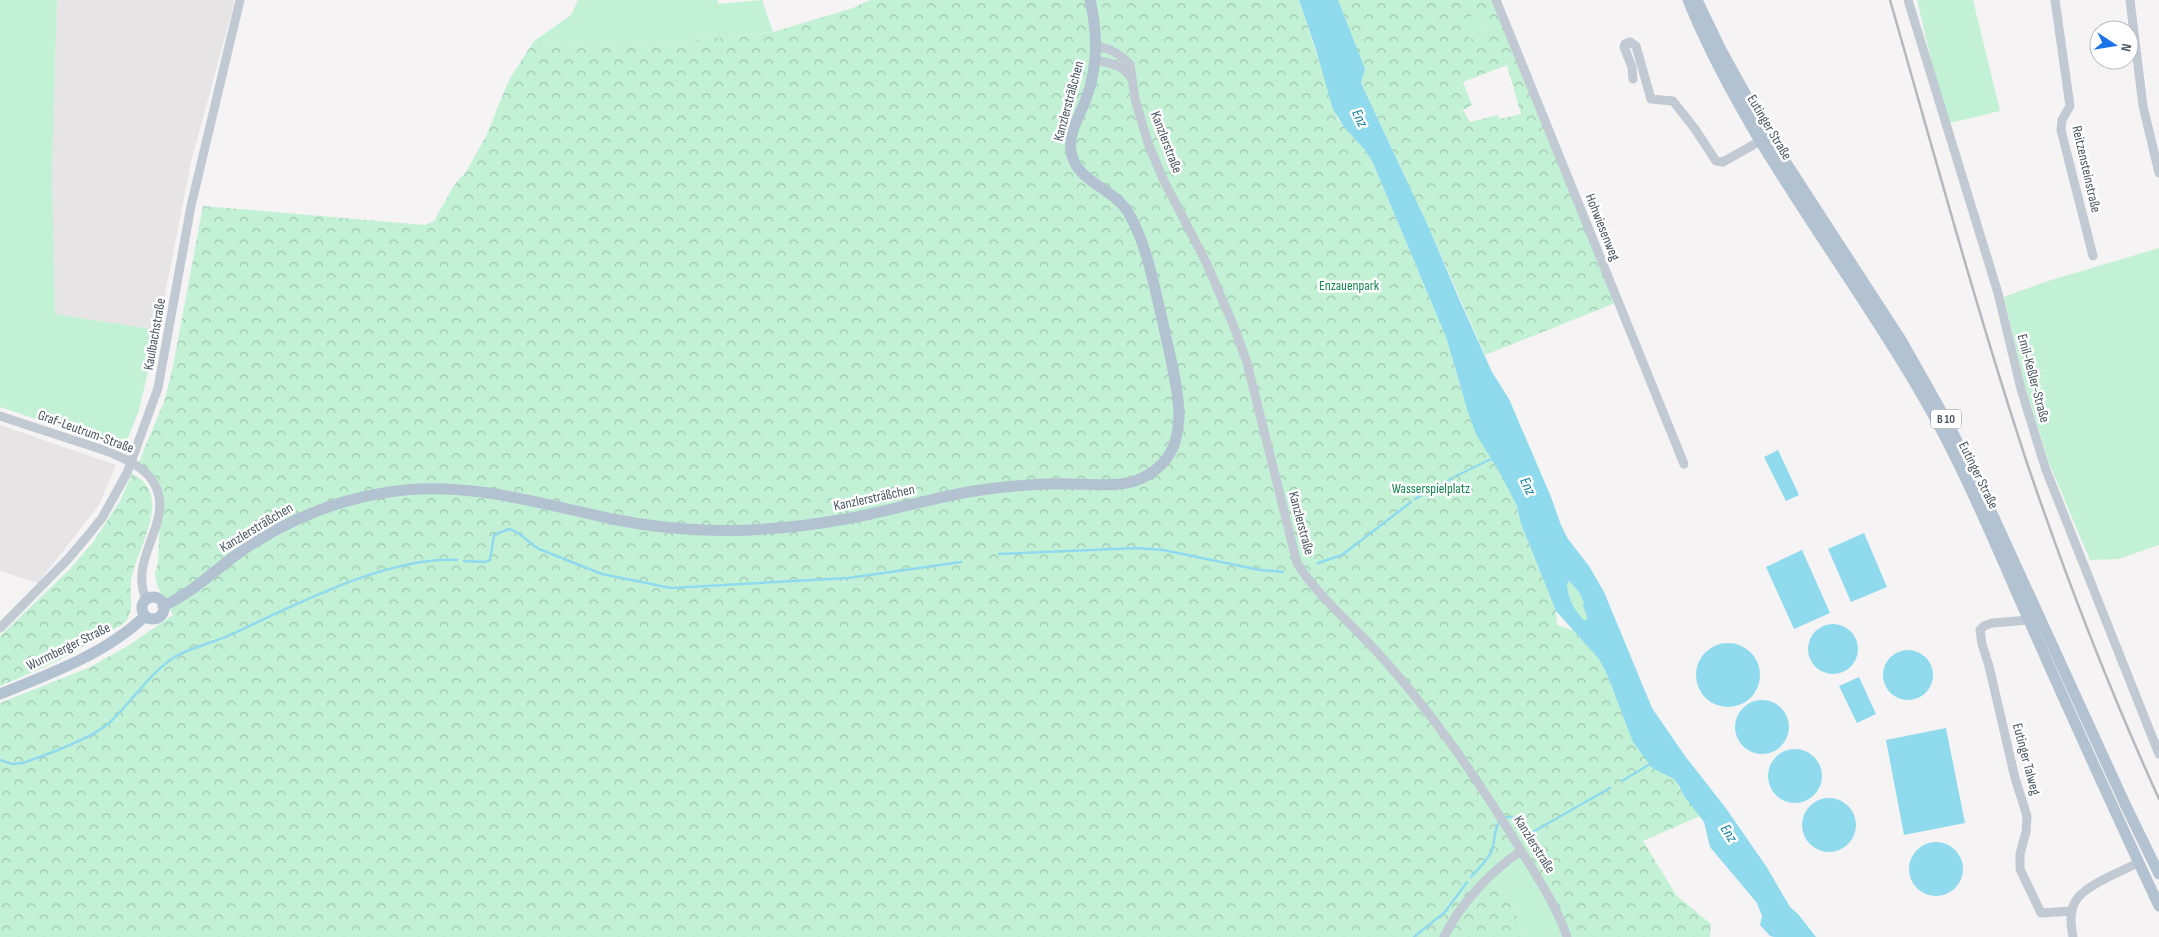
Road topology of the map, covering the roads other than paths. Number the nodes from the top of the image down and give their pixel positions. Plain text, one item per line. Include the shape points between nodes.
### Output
1 (240, 0) edge
2 (1090, 0) edge
3 (1496, 0) edge
4 (1688, 0) edge
5 (1698, 0) edge
6 (1908, 0) edge
7 (2055, 0) edge
8 (2130, 0) edge
9 (1096, 47) junction
10 (1095, 60) junction
11 (1633, 79) dead end
12 (1134, 84) junction
13 (1760, 141) junction
14 (2159, 173) edge
15 (2093, 256) dead end
16 (0, 416) edge
17 (132, 461) junction
18 (1684, 464) dead end
19 (146, 599) junction
20 (163, 606) junction
21 (145, 616) junction
22 (2029, 620) junction
23 (0, 628) edge
24 (0, 694) edge
25 (2159, 754) edge
26 (1521, 851) junction
27 (2152, 856) junction
28 (2138, 863) junction
29 (2159, 874) edge
30 (2159, 906) edge
31 (2072, 911) junction
32 (1444, 937) edge
33 (1568, 937) edge
34 (2073, 937) edge

1 - 17 street, Kaulbachstraße via 191,206 158,388
2 - 9 main road
3 - 18 street, Hohwiesenweg
4 - 13 main road, Eutinger Straße / B 10 via 1713,57
5 - 27 main road, Eutinger Straße / B 10 via 1721,50 1768,135 1901,340 1949,425 2124,804
6 - 25 street, Emil-Keßler-Straße via 1998,294 2020,389 2046,470
7 - 15 street, Reitzensteinstraße via 2070,106 2062,120 2061,130
8 - 14 street via 2142,106
9 - 10 main road, Kanzlersträßchen
9 - 12 street, Kanzlerstraße via 1105,47 1130,64
10 - 12 street via 1124,69
10 - 20 main road, Kanzlersträßchen via 1087,98 1071,139 1071,152 1081,172 1112,194 1126,209 1141,242 1156,297 1179,415 1173,448 1153,472 1118,484 1032,484 990,488 852,518 743,530 684,529 636,523 479,490 394,491 346,500 282,526
11 - 13 street via 1632,66 1624,47 1630,42 1636,46 1651,99 1673,101 1716,161 1723,162
12 - 26 street, Kanzlerstraße via 1135,100 1148,144 1206,262 1246,358 1297,563 1439,726 1470,768
13 - 22 main road, Eutinger Straße / B 10 via 1928,405
16 - 17 street, Graf-Leutrum-Straße
17 - 19 street, Graf-Leutrum-Straße via 150,478 158,490 161,504 141,576
17 - 23 street, Kaulbachstraße via 107,510 86,540
19 - 20 main road via 156,598
19 - 21 main road via 142,606
20 - 21 main road, Wurmberger Straße via 163,613 158,618
21 - 24 main road, Wurmberger Straße via 113,642
22 - 28 main road, Eutinger Straße / B 10
22 - 31 street, Eutinger Talweg via 1988,624 1980,630 1980,638 2026,809 2027,828 2020,854 2020,869 2041,913
26 - 32 street via 1503,863 1477,889
26 - 33 street, Kanzlerstraße via 1550,897
27 - 28 main road
27 - 29 main road, Eutinger Straße / B 10
28 - 30 main road, Eutinger Straße / B 10
28 - 31 street via 2085,891 2078,897
31 - 34 street

